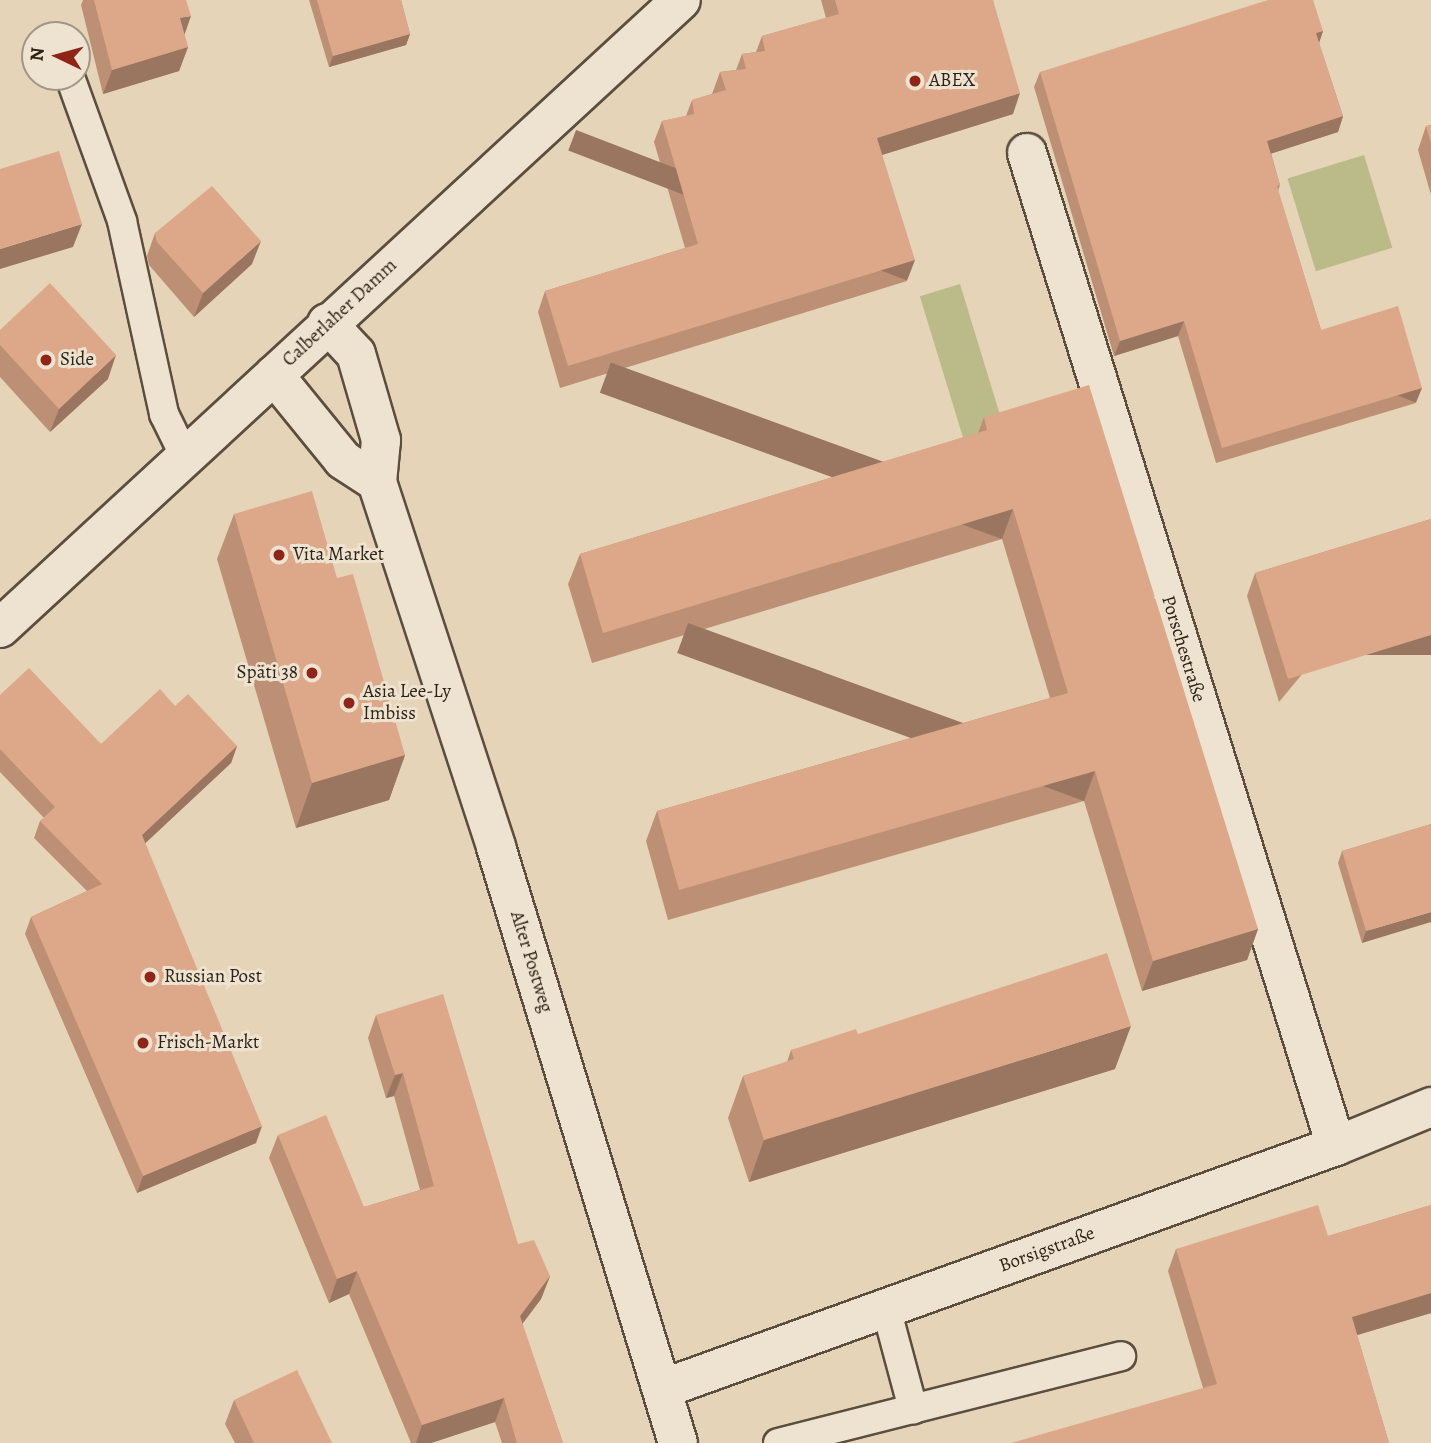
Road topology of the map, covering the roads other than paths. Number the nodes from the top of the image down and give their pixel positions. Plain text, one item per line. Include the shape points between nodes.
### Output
1 (667, 4) edge
2 (75, 91) edge
3 (1027, 153) dead end
4 (327, 323) junction
5 (274, 375) junction
6 (186, 458) junction
7 (377, 482) junction
8 (0, 628) edge
9 (1431, 1107) edge
10 (1336, 1146) junction
11 (886, 1308) junction
12 (1121, 1356) dead end
13 (662, 1389) junction
14 (913, 1409) junction
15 (678, 1443) edge
16 (778, 1443) edge

1 - 4 street, Calberlaher Damm
2 - 6 lane via 122,221 164,414
3 - 10 street, Porschestraße
4 - 5 street, Calberlaher Damm
4 - 7 street, Alter Postweg via 356,354 381,440
5 - 6 street, Calberlaher Damm
5 - 7 street via 343,460
6 - 8 street, Calberlaher Damm
7 - 13 street, Alter Postweg via 496,847
9 - 10 street, Borsigstraße
10 - 11 street, Borsigstraße
11 - 13 street, Borsigstraße
11 - 14 lane
12 - 14 lane
13 - 15 street, Alter Postweg
14 - 16 lane

